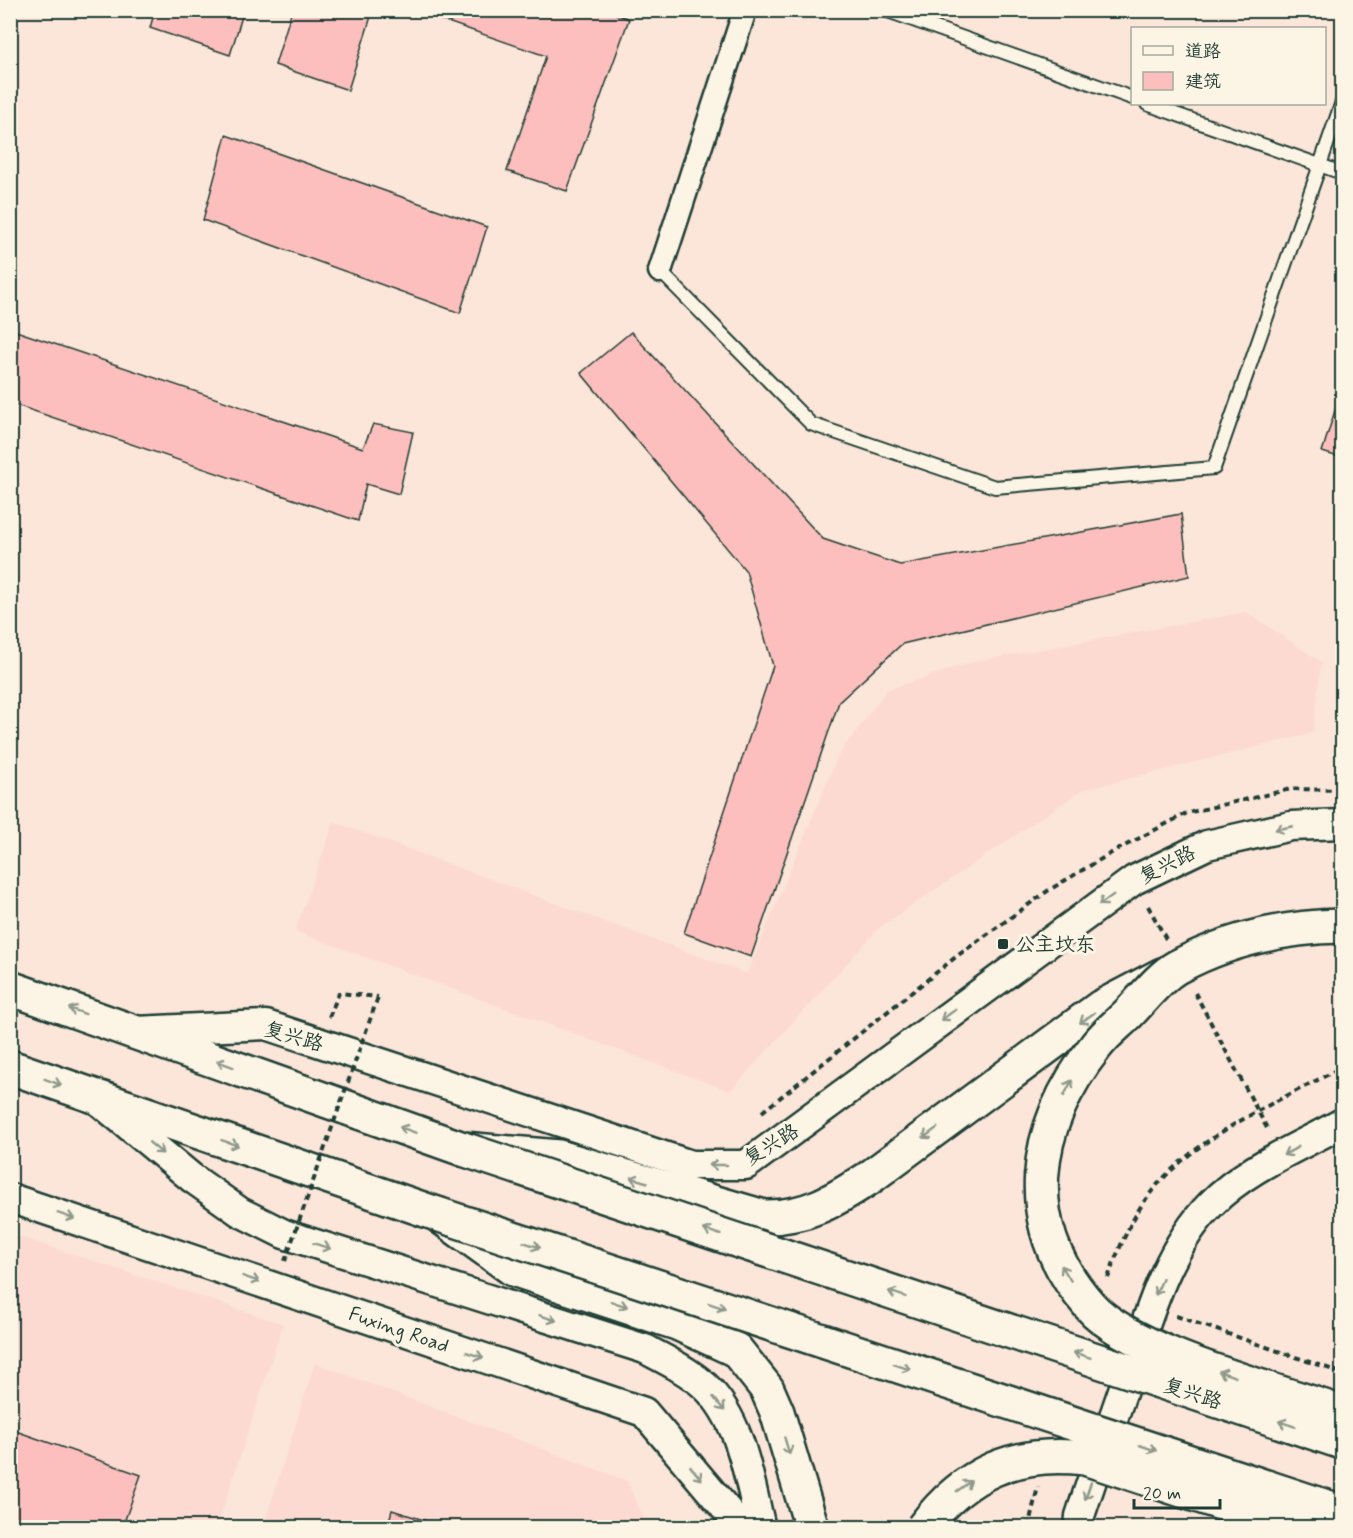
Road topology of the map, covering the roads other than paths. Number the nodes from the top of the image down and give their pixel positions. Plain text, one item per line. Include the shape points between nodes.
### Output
1 (745, 10) edge
2 (885, 10) edge
3 (1131, 98) edge
4 (1342, 102) edge
5 (1150, 105) edge
6 (1320, 165) junction
7 (1342, 173) edge
8 (660, 271) joint
9 (1342, 824) edge
10 (1342, 926) edge
11 (1179, 968) junction
12 (10, 987) edge
13 (132, 1031) junction
14 (10, 1067) edge
15 (95, 1097) junction
16 (1342, 1122) edge
17 (463, 1149) junction
18 (10, 1198) edge
19 (436, 1214) junction
20 (1342, 1413) edge
21 (1342, 1442) edge
22 (1342, 1512) edge
23 (742, 1527) edge
24 (761, 1527) edge
25 (812, 1527) edge
26 (923, 1527) edge
27 (1079, 1527) edge
28 (1296, 1527) edge

1 - 8 street
2 - 3 lane
4 - 6 lane
5 - 6 lane
6 - 7 lane
6 - 8 lane via 1214,468 995,487 811,424
9 -> 13 street, 复兴路 via 1291,826 1207,844 1134,880 746,1165 690,1165 266,1025
10 - 11 highway, bridge via 1309,927 1241,939
11 -> 17 highway, bridge via 1101,1007 869,1178 806,1213 764,1217 559,1156
20 -> 11 highway, bridge via 1163,1351 1122,1330 1091,1307 1066,1275 1048,1239 1041,1180 1044,1147 1055,1114 1073,1078 1097,1044
13 -> 12 highway
17 -> 13 highway
14 -> 15 highway
15 -> 19 highway
15 -> 24 street via 202,1185 240,1212 284,1234 645,1349 679,1367 706,1387 726,1412 740,1446
16 -> 27 street via 1229,1189 1211,1204 1177,1248 1155,1298
21 -> 17 highway, 复兴路, bridge
18 -> 23 street, Fuxing Road via 644,1412
19 -> 22 highway, bridge
19 -> 25 highway via 513,1269 676,1323 736,1350 770,1397
26 -> 28 highway, bridge via 938,1508 976,1478 1025,1458 1055,1455 1085,1458

